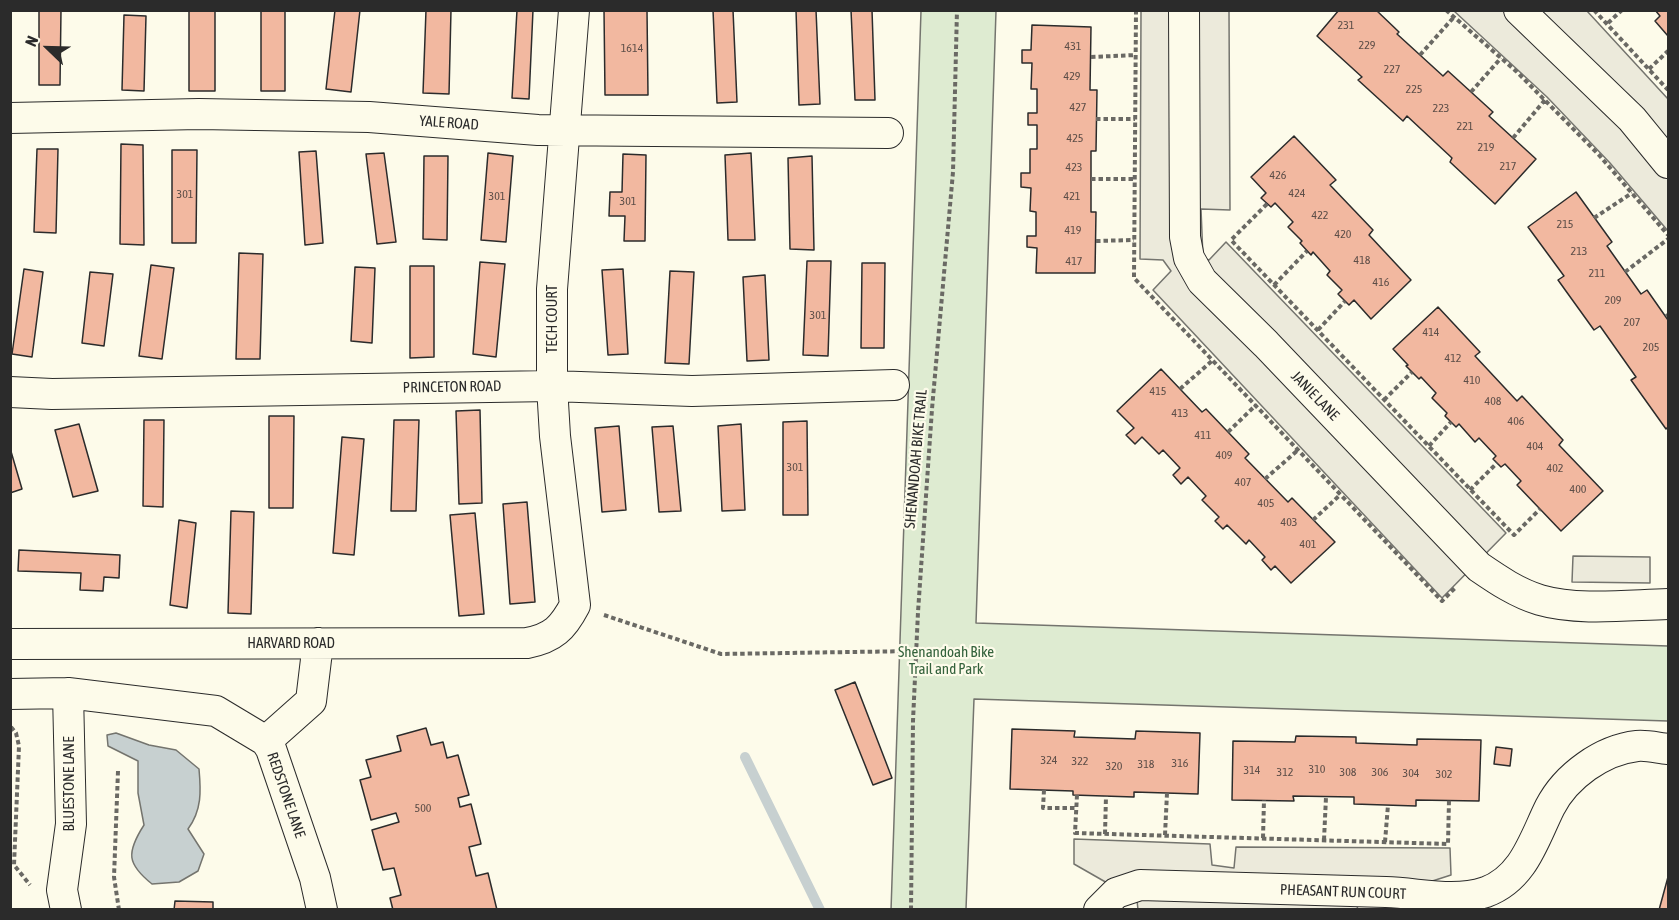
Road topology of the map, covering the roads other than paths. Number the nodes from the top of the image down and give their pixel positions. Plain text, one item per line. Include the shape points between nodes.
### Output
1 (574, 10) edge
2 (1184, 10) edge
3 (1519, 10) edge
4 (10, 118) edge
5 (564, 130) junction
6 (888, 132) dead end
7 (1668, 163) edge
8 (894, 385) dead end
9 (552, 386) junction
10 (10, 392) edge
11 (1668, 604) edge
12 (570, 615) joint
13 (318, 643) junction
14 (10, 644) edge
15 (68, 693) junction
16 (10, 694) edge
17 (266, 741) junction
18 (1668, 749) edge
19 (66, 909) edge
20 (322, 909) edge
21 (1099, 909) edge

1 - 5 street, TECH COURT
2 - 11 street, JANIE LANE via 1185,237 1189,258 1202,281 1479,567 1507,586 1540,600 1574,605
3 - 7 street via 1632,119
4 - 5 street, YALE ROAD via 165,114 369,117
5 - 6 street, YALE ROAD
5 - 9 street, TECH COURT via 552,289
8 - 9 street, PRINCETON ROAD via 692,391
9 - 10 street, PRINCETON ROAD
9 - 12 street, TECH COURT
12 - 13 street, HARVARD ROAD via 545,639 527,643
13 - 14 street, HARVARD ROAD
13 - 17 street via 311,701
15 - 16 street, REDSTONE LANE
15 - 17 street, REDSTONE LANE via 216,711
15 - 19 street, BLUESTONE LANE via 71,824 62,891
17 - 20 street, REDSTONE LANE via 312,869
18 - 21 street, PHEASANT RUN COURT via 1638,746 1620,750 1580,771 1551,805 1524,862 1487,891 1451,898 1391,892 1140,885 1116,893

